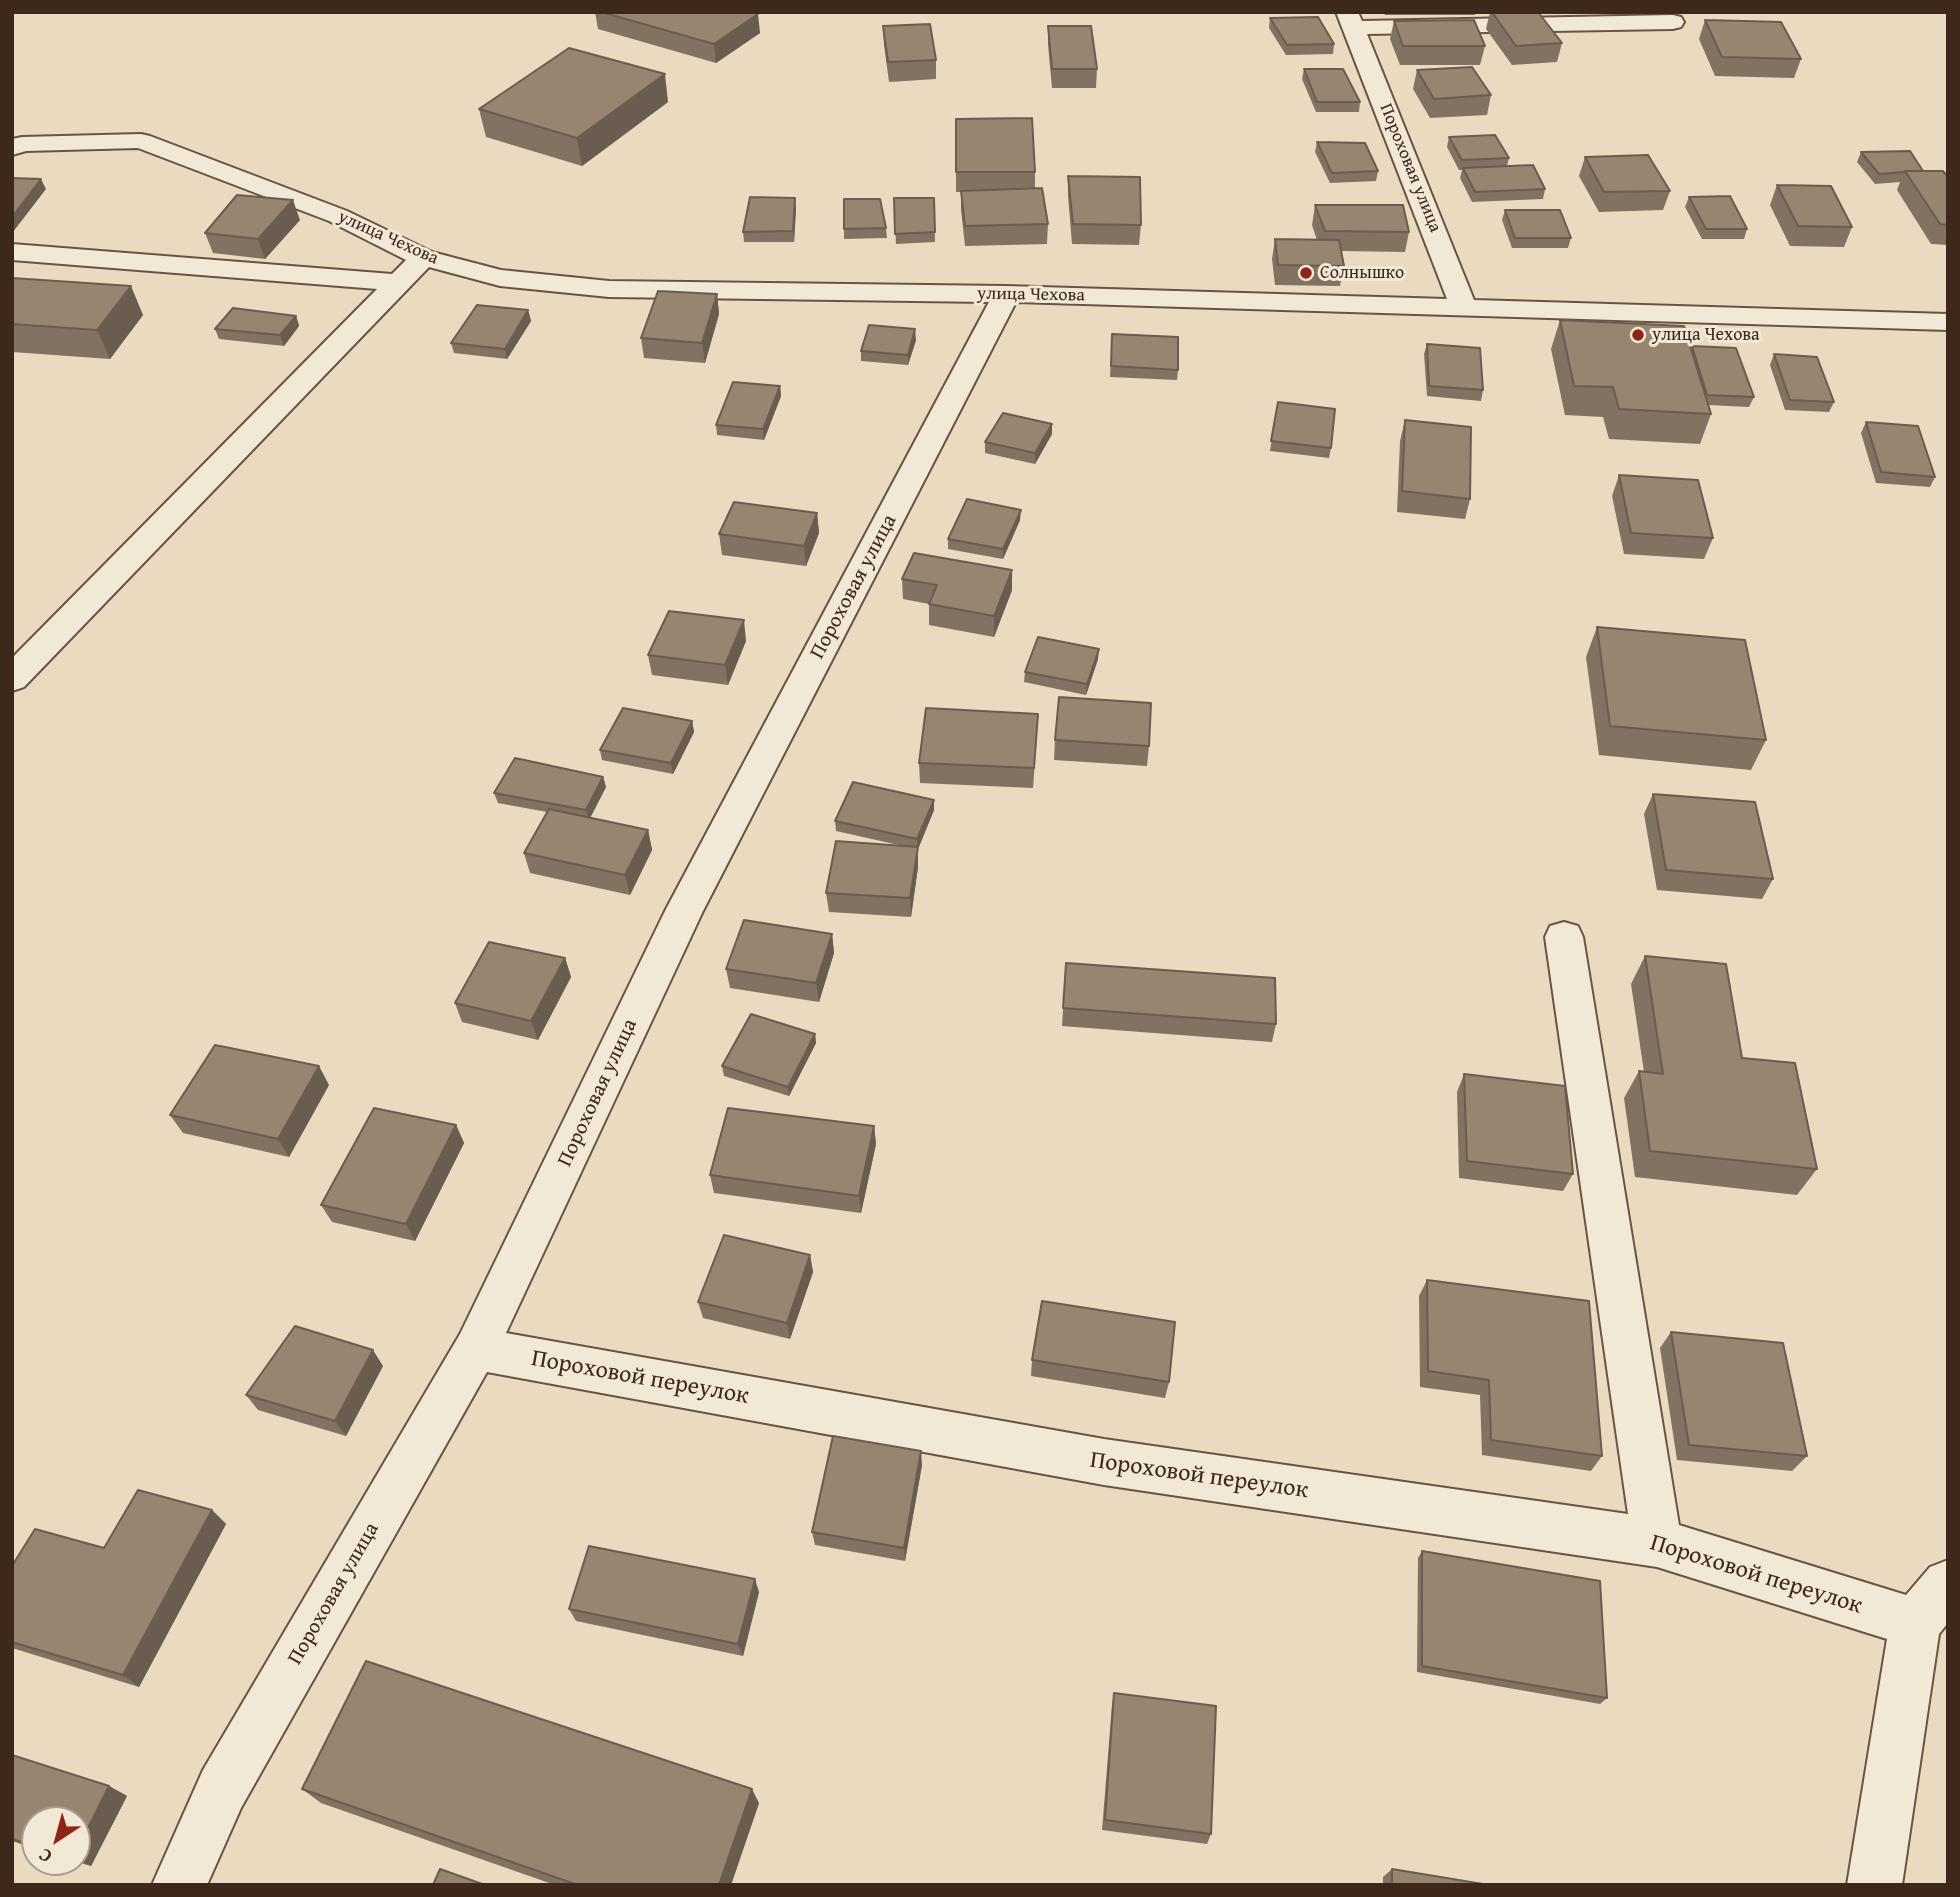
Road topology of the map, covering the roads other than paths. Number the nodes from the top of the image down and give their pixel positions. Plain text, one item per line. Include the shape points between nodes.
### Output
1 (1350, 20) edge
2 (1673, 22) dead end
3 (12, 148) edge
4 (12, 252) edge
5 (423, 258) junction
6 (398, 283) junction
7 (1006, 294) junction
8 (1464, 308) junction
9 (1948, 322) edge
10 (12, 679) edge
11 (1564, 937) dead end
12 (476, 1349) junction
13 (1657, 1543) junction
14 (1948, 1585) edge
15 (1915, 1623) junction
16 (178, 1885) edge
17 (1874, 1885) edge

1 - 2 street, Пороховая улица
1 - 8 street, Пороховая улица
3 - 5 street, улица Чехова via 141,141 338,216
4 - 6 street, улица Чехова
5 - 6 street
5 - 7 street, улица Чехова via 500,278 609,289
6 - 10 street
7 - 8 street, улица Чехова
7 - 12 street, Пороховая улица via 684,911
8 - 9 street, улица Чехова
11 - 13 street
12 - 13 street, Пороховой переулок via 1104,1462
12 - 16 street, Пороховая улица via 222,1789
13 - 15 street, Пороховой переулок
14 - 15 street
15 - 17 street

